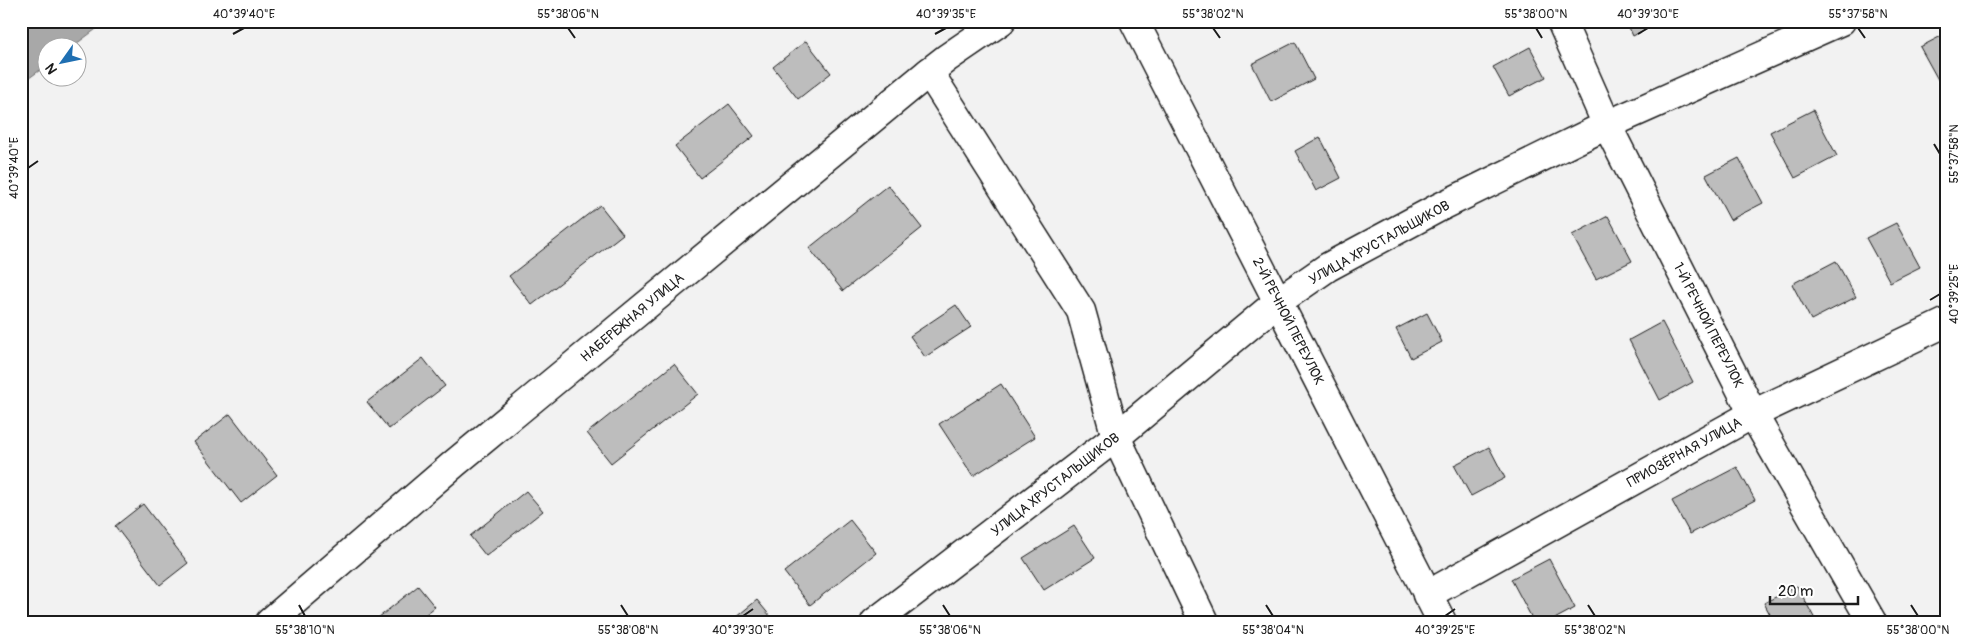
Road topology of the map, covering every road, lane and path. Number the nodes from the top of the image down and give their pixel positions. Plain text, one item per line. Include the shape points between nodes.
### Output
1 (1001, 21) edge
2 (1134, 21) edge
3 (1561, 21) edge
4 (1841, 21) edge
5 (929, 72) junction
6 (1607, 125) junction
7 (1279, 301) junction
8 (1947, 322) edge
9 (1754, 414) junction
10 (1116, 437) junction
11 (1427, 595) junction
12 (270, 622) edge
13 (875, 622) edge
14 (1204, 622) edge
15 (1442, 622) edge
16 (1872, 622) edge

1 - 5 street, НАБЕРЕЖНАЯ УЛИЦА
2 - 7 street, 2-Й РЕЧНОЙ ПЕРЕУЛОК
3 - 6 street, 1-Й РЕЧНОЙ ПЕРЕУЛОК
4 - 6 street, УЛИЦА ХРУСТАЛЬЩИКОВ
5 - 10 street via 1081,311
5 - 12 street, НАБЕРЕЖНАЯ УЛИЦА via 455,463
6 - 7 street, УЛИЦА ХРУСТАЛЬЩИКОВ via 1328,267
6 - 9 street, 1-Й РЕЧНОЙ ПЕРЕУЛОК
7 - 10 street, УЛИЦА ХРУСТАЛЬЩИКОВ
7 - 11 street, 2-Й РЕЧНОЙ ПЕРЕУЛОК
8 - 9 street, ПРИОЗЁРНАЯ УЛИЦА
9 - 11 street, ПРИОЗЁРНАЯ УЛИЦА
9 - 16 street, 1-Й РЕЧНОЙ ПЕРЕУЛОК
10 - 13 street, УЛИЦА ХРУСТАЛЬЩИКОВ
10 - 14 street
11 - 15 street, 2-Й РЕЧНОЙ ПЕРЕУЛОК

